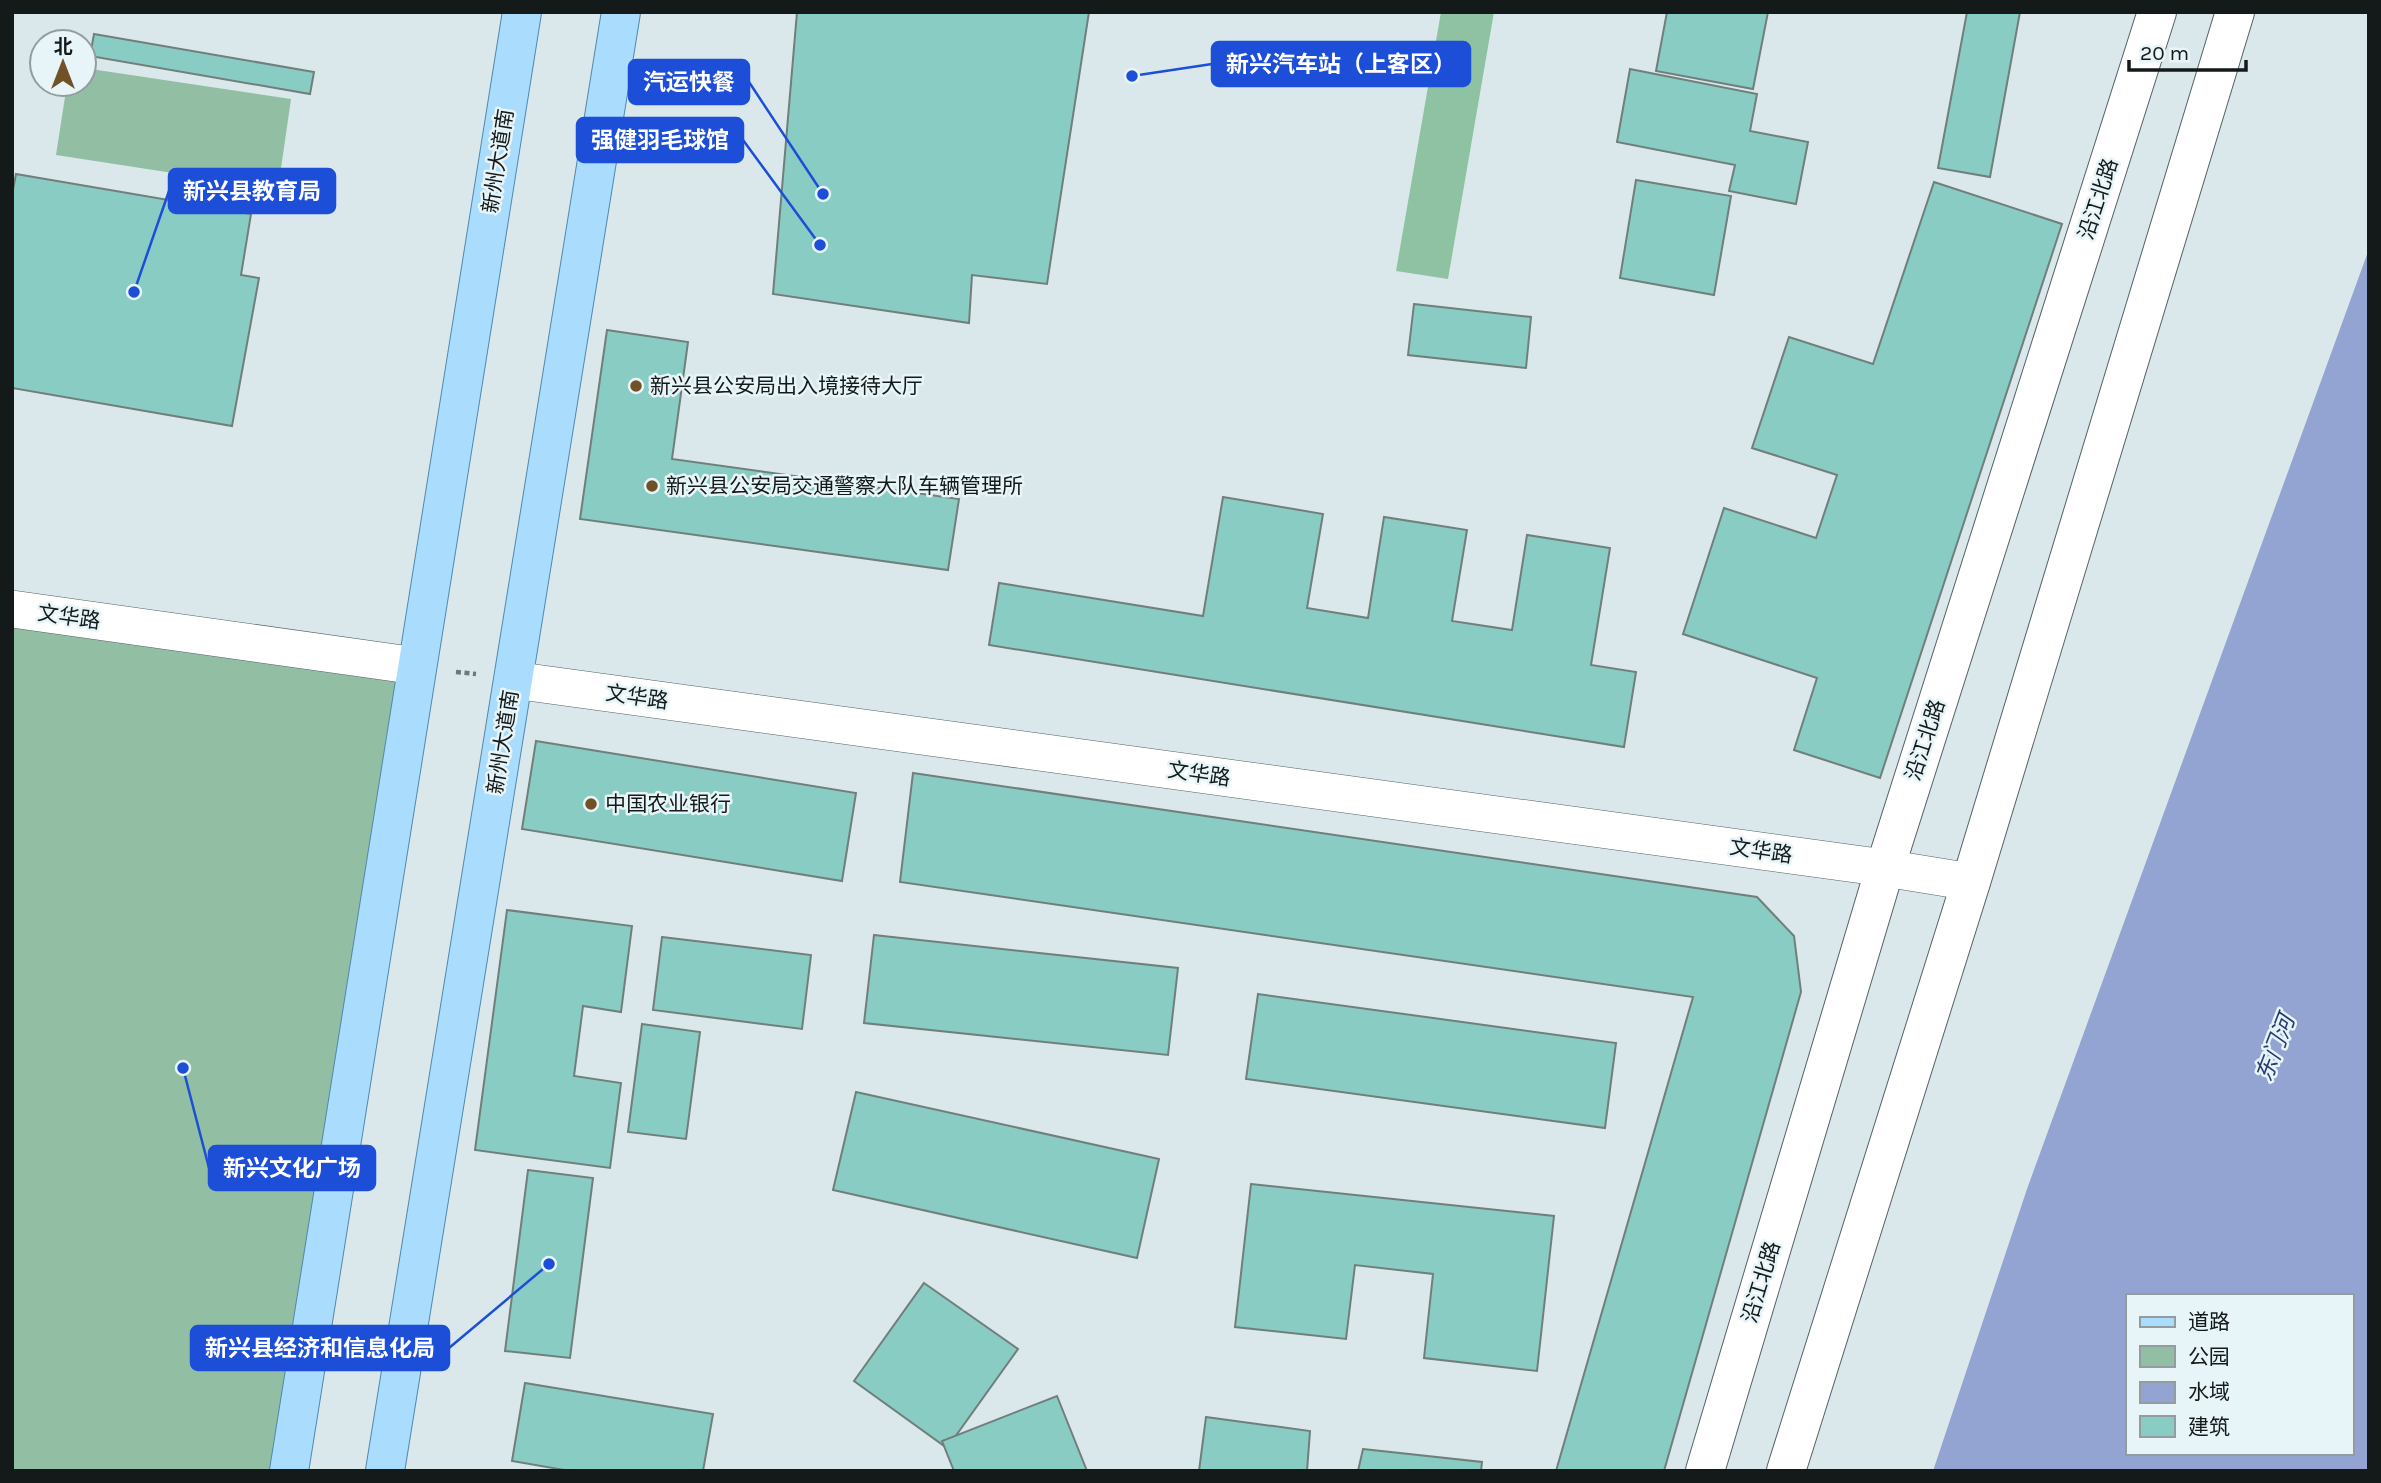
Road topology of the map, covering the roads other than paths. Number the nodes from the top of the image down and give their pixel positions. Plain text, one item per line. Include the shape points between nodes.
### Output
1 (522, 12) edge
2 (621, 12) edge
3 (2157, 12) edge
4 (2235, 12) edge
5 (12, 609) edge
6 (418, 666) junction
7 (513, 680) junction
8 (1885, 867) junction
9 (1971, 882) junction
10 (289, 1471) edge
11 (386, 1471) edge
12 (1705, 1471) edge
13 (1786, 1471) edge

1 - 6 main road, 新州大道南
2 - 7 main road, 新州大道南
3 - 8 main road, 沿江北路
4 - 9 main road
5 - 6 street, 文华路
6 - 10 main road, 新州大道南
7 - 8 street, 文华路
7 - 11 main road, 新州大道南
8 - 9 street, 文华路
8 - 12 main road, 沿江北路
9 - 13 main road

